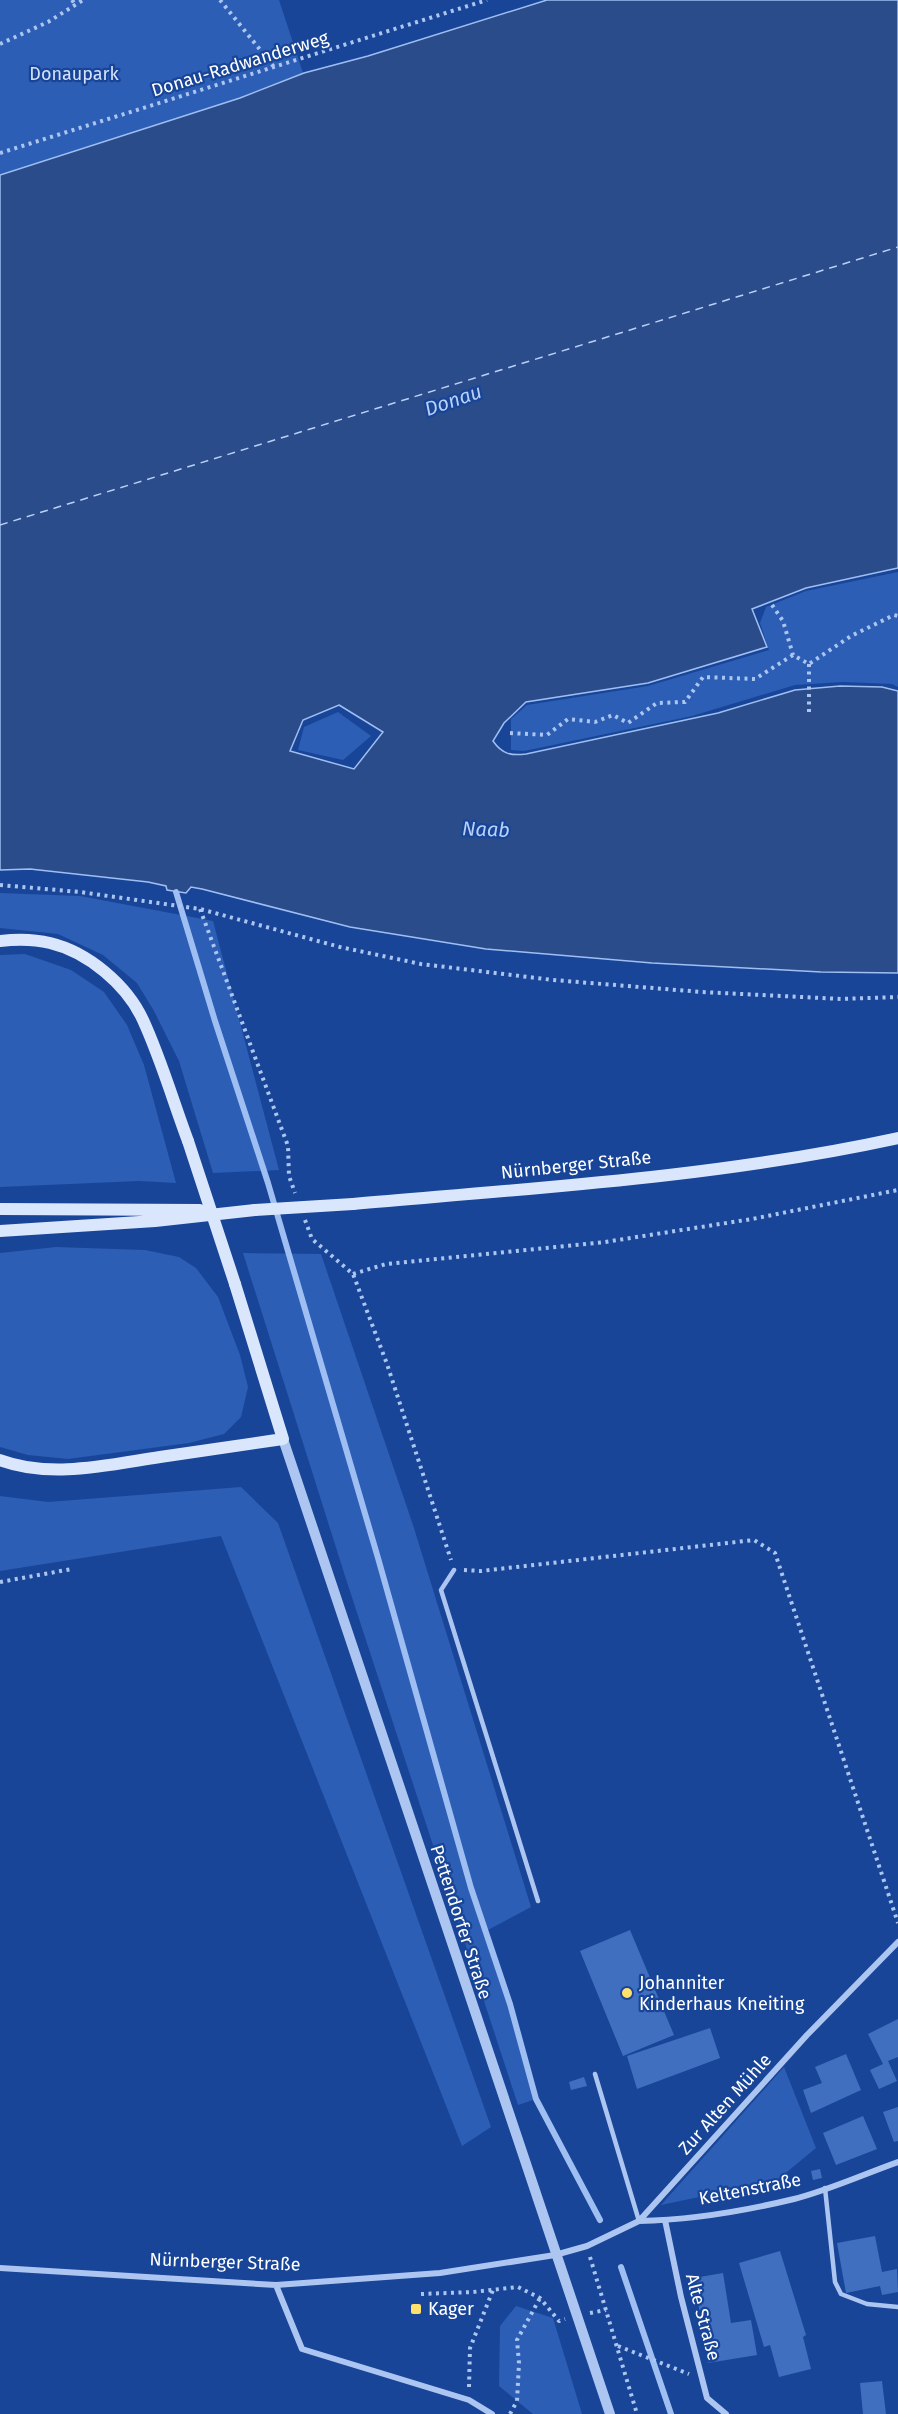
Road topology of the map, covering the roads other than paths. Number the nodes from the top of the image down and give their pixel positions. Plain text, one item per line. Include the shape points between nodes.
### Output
1 (0, 940) edge
2 (898, 1138) edge
3 (0, 1207) edge
4 (255, 1210) junction
5 (4, 1232) edge
6 (283, 1439) junction
7 (0, 1460) edge
8 (454, 1570) road end
9 (537, 1901) dead end
10 (898, 1942) edge
11 (595, 2074) dead end
12 (898, 2162) edge
13 (825, 2188) junction
14 (639, 2220) junction
15 (665, 2220) junction
16 (555, 2256) junction
17 (0, 2268) edge
18 (276, 2285) junction
19 (898, 2307) edge
20 (492, 2414) edge
21 (610, 2414) edge
22 (726, 2414) edge

1 - 6 main road, bridge via 51,943 84,957 112,979 142,1019 188,1141
2 - 4 main road, Nürnberger Straße, bridge via 721,1168 616,1180
3 - 4 main road
4 - 5 main road
6 - 7 main road via 92,1468 42,1470
6 - 16 street, Pettendorfer Straße
8 - 9 lane via 441,1590
10 - 14 street, Zur Alten Mühle via 807,2035
11 - 14 lane
12 - 13 street, Keltenstraße
13 - 15 street, Keltenstraße via 736,2210
13 - 19 lane via 835,2282 841,2294 867,2304
14 - 15 street, Keltenstraße
14 - 16 street, Zur Alten Mühle via 587,2246
15 - 22 street, Alte Straße via 707,2398
16 - 18 street, Nürnberger Straße via 440,2273
16 - 21 street, Pettendorfer Straße
17 - 18 street, Nürnberger Straße
18 - 20 street via 302,2349 470,2400

